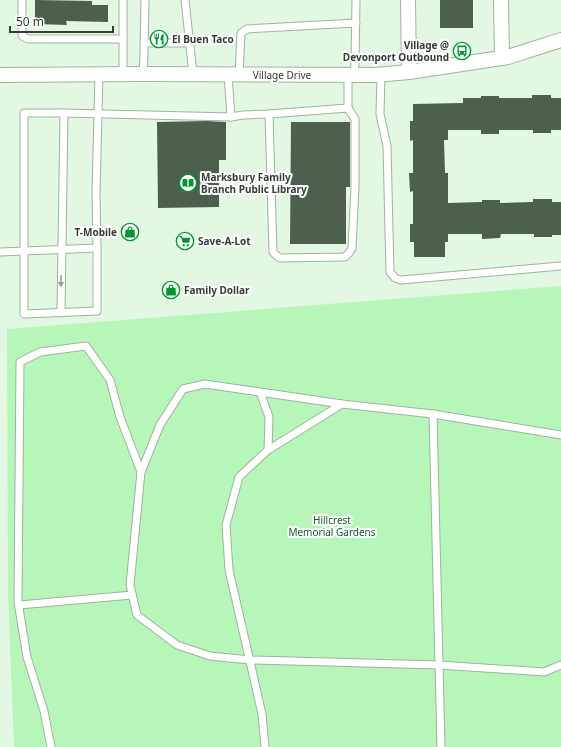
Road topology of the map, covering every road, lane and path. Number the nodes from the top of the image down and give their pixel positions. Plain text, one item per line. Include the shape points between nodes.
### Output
1 (22, 0) edge
2 (123, 0) edge
3 (356, 0) edge
4 (408, 0) edge
5 (501, 0) edge
6 (145, 4) edge
7 (186, 4) edge
8 (356, 23) junction
9 (123, 39) junction
10 (561, 40) edge
11 (144, 43) junction
12 (190, 43) junction
13 (502, 58) junction
14 (409, 72) junction
15 (99, 74) junction
16 (123, 74) junction
17 (142, 74) junction
18 (193, 74) junction
19 (0, 75) edge
20 (234, 75) junction
21 (351, 75) junction
22 (381, 75) junction
23 (348, 108) junction
24 (64, 113) junction
25 (269, 114) junction
26 (98, 115) junction
27 (231, 117) junction
28 (97, 248) junction
29 (62, 249) junction
30 (24, 250) junction
31 (0, 252) edge
32 (561, 266) edge
33 (61, 313) junction
34 (260, 392) junction
35 (342, 404) junction
36 (433, 414) junction
37 (561, 435) edge
38 (268, 450) junction
39 (140, 472) junction
40 (132, 595) junction
41 (19, 604) junction
42 (250, 660) junction
43 (439, 665) junction
44 (561, 665) edge
45 (51, 747) edge
46 (265, 747) edge
47 (441, 747) edge

1 - 9 lane via 22,36 28,39
2 - 9 lane
3 - 8 lane
4 - 14 street
5 - 13 street
6 - 11 lane
7 - 12 lane
8 - 20 lane via 247,28 241,33
8 - 21 lane
9 - 16 lane
10 - 13 street, Village Drive
11 - 12 lane
11 - 17 lane
12 - 18 lane
13 - 14 street, Village Drive
14 - 22 street, Village Drive
15 - 16 street, Village Drive
15 - 19 street, Village Drive
15 - 26 lane
16 - 17 street, Village Drive
17 - 18 street, Village Drive
18 - 20 street, Village Drive
20 - 21 street, Village Drive
20 - 27 lane
21 - 22 street, Village Drive
21 - 23 lane
22 - 32 lane via 380,114 387,146 390,272 395,278 401,280
23 - 25 lane
23 - 25 lane via 355,119 355,187 352,248 346,257 280,258 273,252
24 - 26 lane
24 - 29 lane
24 - 30 lane via 24,113
25 - 27 lane
26 - 27 lane
26 - 28 lane
28 - 29 lane
28 - 33 lane via 97,311
29 - 30 lane
29 -> 33 lane
30 - 31 lane
30 - 33 lane via 24,314
34 - 35 lane
34 - 38 lane via 269,417
34 - 39 lane via 205,384 183,389 160,425
35 - 36 lane
35 - 38 lane
36 - 37 lane
36 - 43 lane
38 - 42 lane via 239,477 226,525 229,570
39 - 40 lane via 130,585
39 - 41 lane via 110,380 86,346 40,352 20,362
40 - 41 lane
40 - 42 lane via 137,615 177,645 210,656
41 - 45 lane via 26,657 44,711
42 - 43 lane
42 - 46 lane via 262,714
43 - 44 lane via 544,672
43 - 47 lane

